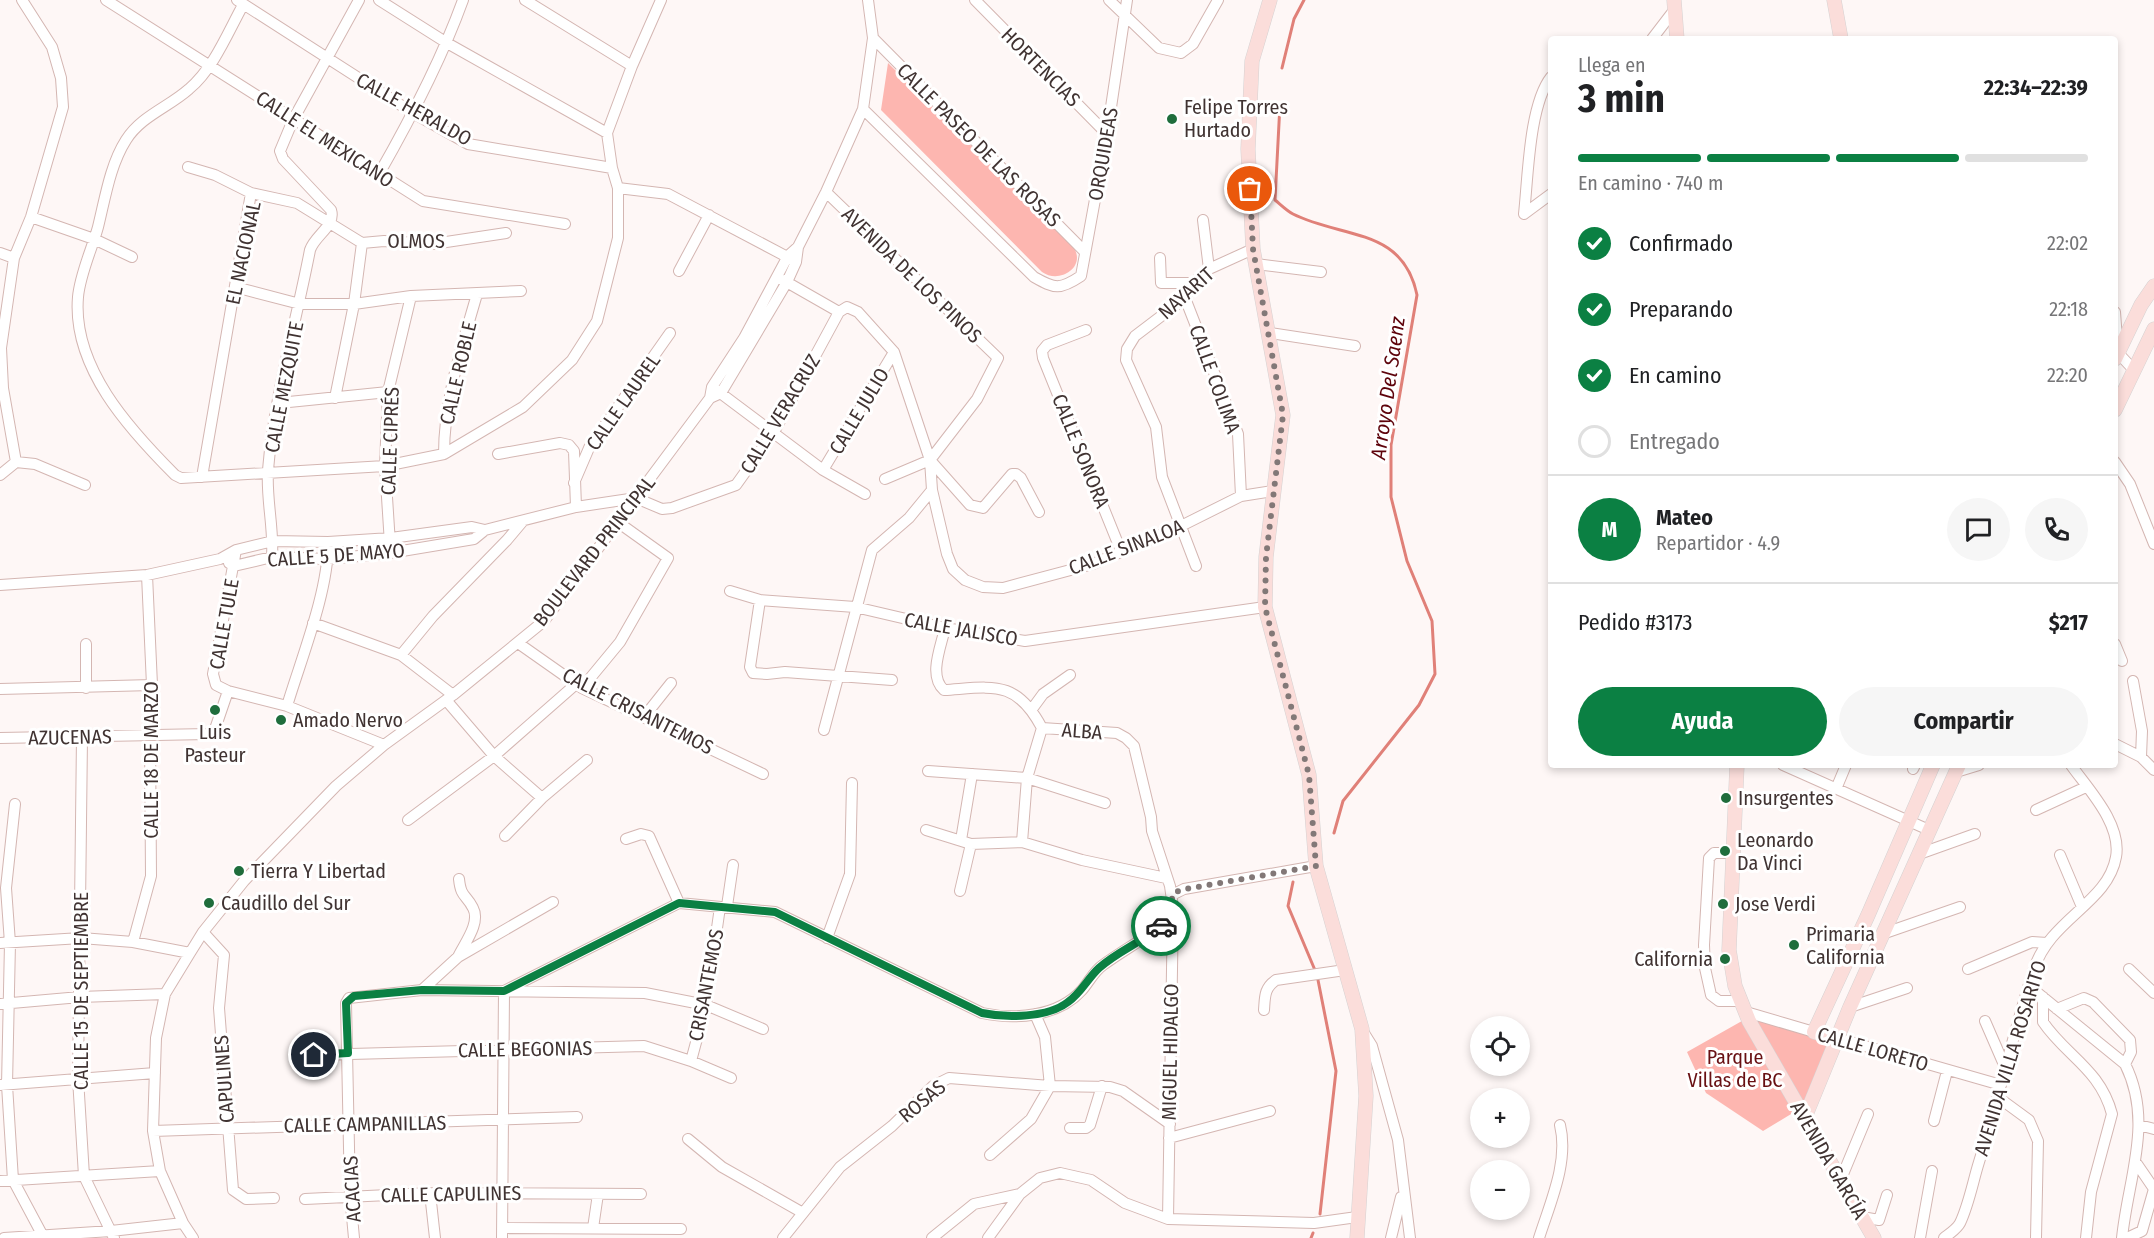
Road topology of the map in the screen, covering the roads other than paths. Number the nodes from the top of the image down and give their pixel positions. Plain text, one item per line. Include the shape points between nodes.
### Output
1 (22, 0) edge
2 (106, 0) edge
3 (359, 0) edge
4 (379, 0) edge
5 (463, 0) edge
6 (525, 0) edge
7 (661, 0) edge
8 (868, 0) edge
9 (975, 0) edge
10 (1109, 0) edge
11 (1127, 0) edge
12 (1218, 0) edge
13 (1270, 0) edge
14 (1834, 0) edge
15 (240, 2) edge
16 (1674, 4) edge
17 (1125, 16) junction
18 (1662, 26) junction
19 (1654, 36) edge
20 (1661, 36) edge
21 (1677, 36) edge
22 (1840, 36) edge
23 (873, 38) junction
24 (447, 43) junction
25 (326, 59) junction
26 (210, 64) junction
27 (632, 66) junction
28 (1548, 81) edge
29 (862, 109) junction
30 (413, 113) junction
31 (293, 120) junction
32 (607, 133) junction
33 (1107, 134) junction
34 (188, 167) dead end
35 (612, 168) junction
36 (379, 174) junction
37 (618, 188) junction
38 (826, 192) junction
39 (251, 193) junction
40 (1548, 196) edge
41 (709, 215) junction
42 (31, 218) junction
43 (1203, 220) dead end
44 (565, 224) dead end
45 (329, 225) junction
46 (506, 233) dead end
47 (94, 239) junction
48 (362, 243) junction
49 (1253, 249) junction
50 (1085, 252) junction
51 (0, 253) edge
52 (132, 257) dead end
53 (14, 258) junction
54 (1160, 258) dead end
55 (792, 259) junction
56 (1256, 264) junction
57 (1209, 269) junction
58 (679, 271) dead end
59 (1321, 272) dead end
60 (782, 280) junction
61 (1193, 283) junction
62 (2154, 286) edge
63 (235, 287) junction
64 (521, 291) dead end
65 (477, 294) junction
66 (411, 296) junction
67 (1185, 298) junction
68 (300, 304) junction
69 (354, 304) junction
70 (839, 312) junction
71 (2154, 329) edge
72 (1086, 330) dead end
73 (670, 333) dead end
74 (1270, 333) junction
75 (1355, 346) dead end
76 (894, 352) junction
77 (2118, 352) edge
78 (2118, 358) edge
79 (2134, 370) junction
80 (388, 392) junction
81 (714, 393) junction
82 (335, 398) junction
83 (279, 403) junction
84 (2118, 404) edge
85 (774, 432) junction
86 (444, 454) junction
87 (498, 454) dead end
88 (930, 460) junction
89 (16, 462) junction
90 (385, 466) junction
91 (2118, 466) edge
92 (823, 470) junction
93 (268, 472) junction
94 (0, 475) edge
95 (202, 477) junction
96 (885, 479) dead end
97 (574, 483) junction
98 (85, 485) dead end
99 (932, 490) junction
100 (1273, 491) junction
101 (865, 494) dead end
102 (1241, 496) junction
103 (636, 498) junction
104 (576, 507) junction
105 (1039, 512) dead end
106 (523, 521) junction
107 (619, 523) junction
108 (1181, 526) junction
109 (485, 530) junction
110 (391, 538) junction
111 (273, 541) junction
112 (328, 542) junction
113 (2154, 544) edge
114 (236, 550) junction
115 (1121, 551) junction
116 (390, 553) junction
117 (272, 557) junction
118 (220, 559) junction
119 (328, 559) junction
120 (234, 566) junction
121 (1196, 566) dead end
122 (147, 575) junction
123 (0, 585) edge
124 (730, 591) dead end
125 (760, 600) junction
126 (855, 607) junction
127 (1265, 607) junction
128 (313, 623) junction
129 (945, 628) junction
130 (518, 643) junction
131 (86, 644) dead end
132 (2118, 651) edge
133 (401, 655) junction
134 (2122, 661) dead end
135 (1070, 675) dead end
136 (837, 677) junction
137 (892, 680) dead end
138 (2133, 681) dead end
139 (671, 683) dead end
140 (152, 685) junction
141 (579, 686) junction
142 (86, 688) junction
143 (0, 689) edge
144 (228, 691) junction
145 (449, 698) junction
146 (287, 706) junction
147 (1032, 709) junction
148 (644, 717) junction
149 (1042, 728) junction
150 (824, 730) dead end
151 (150, 735) junction
152 (82, 737) junction
153 (0, 738) edge
154 (384, 745) junction
155 (1134, 746) joint
156 (2118, 746) edge
157 (494, 756) junction
158 (2141, 757) junction
159 (587, 760) dead end
160 (1738, 768) edge
161 (1790, 768) edge
162 (1845, 768) edge
163 (1932, 768) edge
164 (1958, 768) edge
165 (2073, 768) edge
166 (2154, 770) edge
167 (928, 771) dead end
168 (763, 774) dead end
169 (972, 774) junction
170 (1027, 778) junction
171 (852, 783) dead end
172 (2086, 787) junction
173 (1836, 789) junction
174 (542, 798) junction
175 (1106, 803) dead end
176 (15, 804) dead end
177 (2036, 810) dead end
178 (408, 820) dead end
179 (1910, 821) junction
180 (926, 830) dead end
181 (1929, 830) junction
182 (1975, 834) dead end
183 (505, 836) dead end
184 (626, 839) dead end
185 (966, 842) junction
186 (1022, 842) junction
187 (1732, 853) junction
188 (1919, 854) junction
189 (2060, 855) dead end
190 (733, 865) dead end
191 (1316, 866) junction
192 (1166, 878) junction
193 (459, 879) dead end
194 (3, 888) edge
195 (960, 891) dead end
196 (1172, 895) junction
197 (553, 902) dead end
198 (679, 903) junction
199 (724, 907) junction
200 (1960, 907) dead end
201 (2082, 907) junction
202 (1172, 917) junction
203 (203, 932) junction
204 (1885, 933) junction
205 (81, 938) junction
206 (827, 938) junction
207 (133, 942) junction
208 (5, 943) edge
209 (2047, 944) junction
210 (190, 953) junction
211 (458, 957) junction
212 (1968, 969) dead end
213 (2129, 969) dead end
214 (1345, 970) junction
215 (2029, 986) junction
216 (1907, 988) dead end
217 (422, 990) junction
218 (504, 991) junction
219 (2154, 993) edge
220 (165, 994) junction
221 (80, 997) junction
222 (2043, 998) junction
223 (4, 1004) edge
224 (706, 1005) junction
225 (1744, 1007) junction
226 (1850, 1007) junction
227 (2057, 1009) junction
228 (1264, 1010) dead end
229 (1035, 1014) junction
230 (1985, 1021) dead end
231 (763, 1029) dead end
232 (1362, 1029) junction
233 (1814, 1032) junction
234 (1838, 1038) junction
235 (503, 1049) junction
236 (348, 1053) junction
237 (314, 1055) dead end
238 (691, 1062) junction
239 (2125, 1064) junction
240 (2006, 1067) junction
241 (1947, 1071) junction
242 (155, 1074) junction
243 (78, 1078) junction
244 (731, 1078) dead end
245 (2001, 1084) junction
246 (3, 1085) edge
247 (1050, 1086) junction
248 (1102, 1086) junction
249 (1999, 1098) junction
250 (1270, 1111) dead end
251 (1868, 1114) dead end
252 (577, 1117) dead end
253 (1805, 1117) junction
254 (502, 1121) junction
255 (1934, 1121) dead end
256 (1170, 1124) junction
257 (1560, 1125) dead end
258 (2139, 1125) junction
259 (350, 1126) junction
260 (227, 1127) junction
261 (1070, 1128) dead end
262 (2154, 1129) edge
263 (153, 1131) junction
264 (1169, 1138) junction
265 (688, 1139) dead end
266 (990, 1155) dead end
267 (2137, 1164) junction
268 (160, 1171) junction
269 (1932, 1171) dead end
270 (84, 1176) junction
271 (1841, 1179) junction
272 (13, 1180) junction
273 (0, 1181) edge
274 (1402, 1190) junction
275 (502, 1192) junction
276 (430, 1193) junction
277 (598, 1194) junction
278 (641, 1194) dead end
279 (1020, 1194) junction
280 (350, 1195) junction
281 (1887, 1195) dead end
282 (274, 1198) dead end
283 (305, 1199) dead end
284 (803, 1213) junction
285 (1357, 1217) junction
286 (1862, 1217) junction
287 (1168, 1219) junction
288 (183, 1222) junction
289 (594, 1228) junction
290 (681, 1229) dead end
291 (502, 1233) edge
292 (113, 1234) edge
293 (44, 1237) edge
294 (4, 1238) edge
295 (193, 1238) edge
296 (354, 1238) edge
297 (435, 1238) edge
298 (783, 1238) edge
299 (932, 1238) edge
300 (988, 1238) edge
301 (1357, 1238) edge
302 (1391, 1238) edge
303 (1410, 1238) edge
304 (1539, 1238) edge
305 (1874, 1238) edge
306 (1920, 1238) edge
307 (1944, 1238) edge
308 (2036, 1238) edge
309 (2086, 1238) edge
310 (2122, 1238) edge
311 (2127, 1238) edge

1 - 42 street via 52,46 61,78 63,107
2 - 26 street, CALLE EL MEXICANO
3 - 25 street
4 - 24 street
5 - 24 street
6 - 27 street
7 - 27 street
8 - 23 street, BOULEVARD PRINCIPAL
9 - 33 street, HORTENCIAS
10 - 17 street
11 - 17 street, ORQUIDEAS
12 - 17 street via 1193,44 1181,53 1159,48
13 - 49 main road via 1252,62 1248,149
14 - 22 main road
15 - 25 street, CALLE HERALDO
15 - 26 street
16 - 18 street
16 - 21 main road
17 - 33 street, ORQUIDEAS
18 - 19 street
18 - 20 street
23 - 29 street, BOULEVARD PRINCIPAL
23 - 50 street, CALLE PASEO DE LAS ROSAS
24 - 30 street
24 - 32 street
25 - 30 street, CALLE HERALDO
25 - 31 street
26 - 31 street, CALLE EL MEXICANO
26 - 47 street via 190,88 143,121 126,140 113,170
27 - 32 street
28 - 40 street via 1537,105 1524,214
29 - 38 street, BOULEVARD PRINCIPAL
29 - 50 street, ORQUIDEAS via 1034,278 1052,287 1066,286 1081,276
30 - 35 street, CALLE HERALDO via 468,144
30 - 36 street
31 - 36 street, CALLE EL MEXICANO
31 - 45 street via 280,151 331,210
32 - 35 street
33 - 50 street, ORQUIDEAS
34 - 39 street
35 - 37 street
36 - 44 street, CALLE EL MEXICANO via 423,201
37 - 41 street via 668,194
37 - 86 street via 618,237 597,321 572,360 523,407
38 - 55 street, BOULEVARD PRINCIPAL
38 - 88 street, AVENIDA DE LOS PINOS via 998,358 977,399
39 - 45 street, EL NACIONAL via 297,203
39 - 63 street, EL NACIONAL
41 - 55 street
41 - 58 street
42 - 47 street
42 - 53 street
43 - 57 street
45 - 48 street, OLMOS
45 - 68 street, CALLE MEZQUITE via 313,241
46 - 48 street, OLMOS via 433,244
47 - 52 street
47 - 95 street via 78,295 79,330 86,353 120,417 162,462 181,478
48 - 69 street
49 - 56 main road
49 - 57 street, NAYARIT
51 - 53 street
53 - 89 street via 1,348 3,388
54 - 61 street via 1161,283
55 - 60 street, BOULEVARD PRINCIPAL
56 - 59 street
56 - 74 main road
57 - 61 street, NAYARIT
60 - 70 street
60 - 81 street, BOULEVARD PRINCIPAL
61 - 67 street, NAYARIT
62 - 77 main road
63 - 68 street
63 - 95 street, EL NACIONAL
64 - 65 street
65 - 66 street
65 - 86 street, CALLE ROBLE via 448,396
66 - 69 street
66 - 80 street, CALLE CIPRÉS
67 - 102 street, CALLE COLIMA via 1238,434
67 - 108 street, NAYARIT via 1135,336 1126,360 1156,427 1162,477
68 - 69 street
68 - 83 street, CALLE MEZQUITE
69 - 82 street
70 - 76 street via 847,307 858,312
70 - 85 street, CALLE VERACRUZ
71 - 79 main road
72 - 115 street, CALLE SONORA via 1047,345 1042,351 1043,358
73 - 97 street, CALLE LAUREL via 589,448
74 - 75 street
74 - 100 main road via 1283,415
76 - 88 street, CALLE SINALOA
76 - 92 street, CALLE JULIO
78 - 79 street
79 - 84 main road
80 - 82 street
80 - 90 street, CALLE CIPRÉS
81 - 85 street
81 - 103 street, BOULEVARD PRINCIPAL
82 - 83 street
83 - 93 street, CALLE MEZQUITE
85 - 92 street
85 - 103 street, CALLE VERACRUZ via 736,485 725,491 662,509
86 - 90 street
87 - 97 street via 560,443 569,445 574,451
88 - 96 street
88 - 99 street, CALLE SINALOA
88 - 105 street via 969,505 977,508 983,508 1016,474
89 - 94 street
89 - 98 street via 35,464
90 - 93 street
90 - 110 street, CALLE CIPRÉS
91 - 113 street via 2130,484
92 - 101 street
93 - 95 street
93 - 111 street, CALLE MEZQUITE
97 - 104 street, CALLE LAUREL
99 - 115 street, CALLE SINALOA via 953,569 965,580 983,587 1003,588 1093,564
99 - 126 street via 909,518 872,550
100 - 102 street, CALLE SINALOA
100 - 127 main road
102 - 108 street, CALLE SINALOA
103 - 104 street, CALLE 5 DE MAYO
103 - 107 street, BOULEVARD PRINCIPAL
104 - 106 street, CALLE 5 DE MAYO
106 - 109 street, CALLE 5 DE MAYO
106 - 133 street
107 - 130 street, BOULEVARD PRINCIPAL via 555,609
107 - 141 street via 668,558 620,642
108 - 115 street, CALLE SINALOA
108 - 121 street
109 - 110 street, CALLE 5 DE MAYO via 472,527
109 - 116 street, CALLE 5 DE MAYO via 474,539
110 - 112 street, CALLE 5 DE MAYO
110 - 116 street, CALLE CIPRÉS
111 - 112 street, CALLE 5 DE MAYO
111 - 114 street, CALLE 5 DE MAYO
111 - 117 street, CALLE MEZQUITE
112 - 119 street
114 - 118 street, CALLE 5 DE MAYO
114 - 120 street, CALLE TULE
116 - 119 street, CALLE 5 DE MAYO
117 - 119 street, CALLE 5 DE MAYO
117 - 120 street, CALLE 5 DE MAYO
118 - 120 street
118 - 122 street, CALLE 5 DE MAYO
119 - 128 street
120 - 144 street, CALLE TULE via 213,674 216,685
122 - 123 street, CALLE 5 DE MAYO
122 - 140 street, CALLE 18 DE MARZO
124 - 125 street, CALLE JALISCO
125 - 126 street, CALLE JALISCO
125 - 136 street via 750,668 753,673
126 - 129 street, CALLE JALISCO
126 - 136 street
127 - 129 street, CALLE JALISCO via 1025,641
127 - 191 main road via 1309,775
128 - 133 street
128 - 146 street
129 - 147 street via 935,675 938,685 944,690 999,687
130 - 141 street, CALLE CRISANTEMOS
130 - 145 street, BOULEVARD PRINCIPAL
131 - 142 street
132 - 134 street
133 - 145 street
135 - 147 street via 1043,694
136 - 137 street
136 - 150 street
138 - 158 street via 2142,731
139 - 148 street
140 - 142 street
140 - 151 street, CALLE 18 DE MARZO
141 - 148 street, CALLE CRISANTEMOS
141 - 157 street
142 - 143 street
144 - 146 street
144 - 151 street, AZUCENAS via 212,733
145 - 154 street, BOULEVARD PRINCIPAL
145 - 157 street
146 - 154 street
147 - 149 street
148 - 168 street, CALLE CRISANTEMOS
149 - 155 street, ALBA via 1117,733
149 - 170 street, ALBA
151 - 152 street, AZUCENAS
151 - 207 street, CALLE 18 DE MARZO via 151,876
152 - 153 street, AZUCENAS
152 - 205 street, CALLE 15 DE SEPTIEMBRE
154 - 203 street, BOULEVARD PRINCIPAL via 288,833
155 - 192 street, MIGUEL HIDALGO
156 - 158 street
157 - 174 street
157 - 178 street
158 - 166 street
159 - 174 street
160 - 187 main road, AVENIDA GARCÍA
161 - 173 street
162 - 173 street
163 - 179 main road
164 - 181 main road
165 - 172 street, AVENIDA VILLA ROSARITO
167 - 169 street
169 - 170 street
169 - 185 street
170 - 175 street
170 - 186 street, ALBA
171 - 206 street via 850,874
172 - 177 street
172 - 201 street, AVENIDA VILLA ROSARITO via 2111,824 2116,856 2104,886
173 - 179 street
174 - 183 street
176 - 194 street
179 - 181 street
179 - 233 main road
180 - 185 street
181 - 188 main road
182 - 188 street
184 - 198 street via 641,834 649,836
185 - 186 street
185 - 195 street
186 - 192 street
187 - 225 main road, AVENIDA GARCÍA via 1729,950
187 - 225 street, CALLE LORETO via 1714,853 1709,858 1705,968 1711,995
188 - 204 main road
189 - 201 street
190 - 199 street, CRISANTEMOS
191 - 196 street via 1184,889
191 - 214 main road
192 - 196 street, MIGUEL HIDALGO
193 - 211 street via 461,892 475,912 475,923
194 - 208 street
196 - 202 street, MIGUEL HIDALGO
197 - 211 street
198 - 199 street
198 - 218 street
199 - 206 street via 775,912
199 - 224 street, CRISANTEMOS
200 - 204 street
201 - 209 street, AVENIDA VILLA ROSARITO
202 - 229 street via 1098,969 1066,1004
202 - 256 street, MIGUEL HIDALGO
203 - 210 street, BOULEVARD PRINCIPAL
203 - 260 street, CAPULINES via 224,955 219,1008
204 - 226 main road
205 - 207 street
205 - 208 street
205 - 221 street, CALLE 15 DE SEPTIEMBRE
206 - 229 street via 982,1013 1001,1017
207 - 210 street
208 - 223 street
209 - 212 street via 2032,942
209 - 215 street, AVENIDA VILLA ROSARITO
210 - 220 street, BOULEVARD PRINCIPAL
211 - 217 street
213 - 219 street
214 - 228 street via 1276,980 1265,993
214 - 232 main road
215 - 222 street
215 - 240 street, AVENIDA VILLA ROSARITO
216 - 226 street
217 - 218 street
217 - 236 street, ACACIAS via 349,998
218 - 224 street via 645,993
218 - 235 street
220 - 221 street
220 - 242 street, BOULEVARD PRINCIPAL via 156,1038
221 - 223 street
221 - 243 street, CALLE 15 DE SEPTIEMBRE
222 - 227 street
222 - 309 street via 2043,1022 2091,1071 2112,1114 2091,1192
223 - 246 street
224 - 231 street
224 - 238 street, CRISANTEMOS
225 - 233 street, CALLE LORETO
225 - 253 main road, AVENIDA GARCÍA
226 - 234 main road
227 - 239 street
227 - 239 street via 2084,998 2093,1002 2130,1040 2131,1052
229 - 247 street via 1045,1037
230 - 240 street
232 - 274 street via 1372,1046 1398,1140
232 - 285 main road via 1366,1096
233 - 234 main road, CALLE LORETO
234 - 241 street, CALLE LORETO
234 - 253 main road
235 - 236 street, CALLE BEGONIAS
235 - 238 street, CALLE BEGONIAS via 644,1046
235 - 254 street
236 - 237 street, CALLE BEGONIAS
236 - 259 street, ACACIAS
238 - 244 street, CALLE BEGONIAS
239 - 258 street via 2136,1092
240 - 245 street, AVENIDA VILLA ROSARITO
241 - 245 street, CALLE LORETO
241 - 255 street
242 - 243 street
242 - 263 street, BOULEVARD PRINCIPAL
243 - 246 street
243 - 270 street, CALLE 15 DE SEPTIEMBRE
245 - 249 street, AVENIDA VILLA ROSARITO
246 - 272 street
247 - 248 street, ROSAS
247 - 266 street via 1031,1119
247 - 284 street, ROSAS via 961,1077 940,1082 840,1167
248 - 256 street, ROSAS via 1123,1091
248 - 261 street via 1090,1125
249 - 307 street, AVENIDA VILLA ROSARITO via 1961,1221
249 - 308 street via 2028,1120 2038,1141
250 - 264 street
251 - 271 street
252 - 254 street, CALLE CAMPANILLAS
253 - 271 main road, AVENIDA GARCÍA
254 - 259 street, CALLE CAMPANILLAS
254 - 275 street
256 - 264 street, MIGUEL HIDALGO
257 - 304 street via 1564,1140 1555,1188
258 - 262 street
258 - 267 street
259 - 260 street, CALLE CAMPANILLAS
259 - 280 street, ACACIAS
260 - 263 street, CALLE CAMPANILLAS
260 - 282 street, CAPULINES via 233,1190 246,1199
263 - 268 street, BOULEVARD PRINCIPAL
264 - 287 street, MIGUEL HIDALGO
265 - 284 street via 722,1167
267 - 310 street
267 - 311 street via 2151,1184 2153,1195 2145,1227
268 - 270 street
268 - 288 street, BOULEVARD PRINCIPAL
269 - 306 street
270 - 272 street
270 - 292 street, CALLE 15 DE SEPTIEMBRE
271 - 286 main road, AVENIDA GARCÍA
272 - 273 street
272 - 293 street
274 - 302 street
274 - 303 street
275 - 276 street, CALLE CAPULINES
275 - 277 street, CALLE CAPULINES
275 - 291 street
276 - 280 street, CALLE CAPULINES
276 - 297 street
277 - 278 street, CALLE CAPULINES
277 - 289 street
279 - 287 street via 1040,1178 1060,1173 1078,1175 1125,1203
279 - 299 street via 974,1204
279 - 300 street
280 - 283 street, CALLE CAPULINES
280 - 296 street, ACACIAS
281 - 286 street via 1879,1220
284 - 298 street, ROSAS
285 - 287 street via 1314,1223
285 - 301 main road
286 - 305 main road, AVENIDA GARCÍA
288 - 292 street
288 - 295 street, BOULEVARD PRINCIPAL
289 - 290 street
289 - 291 street
292 - 293 street
293 - 294 street

